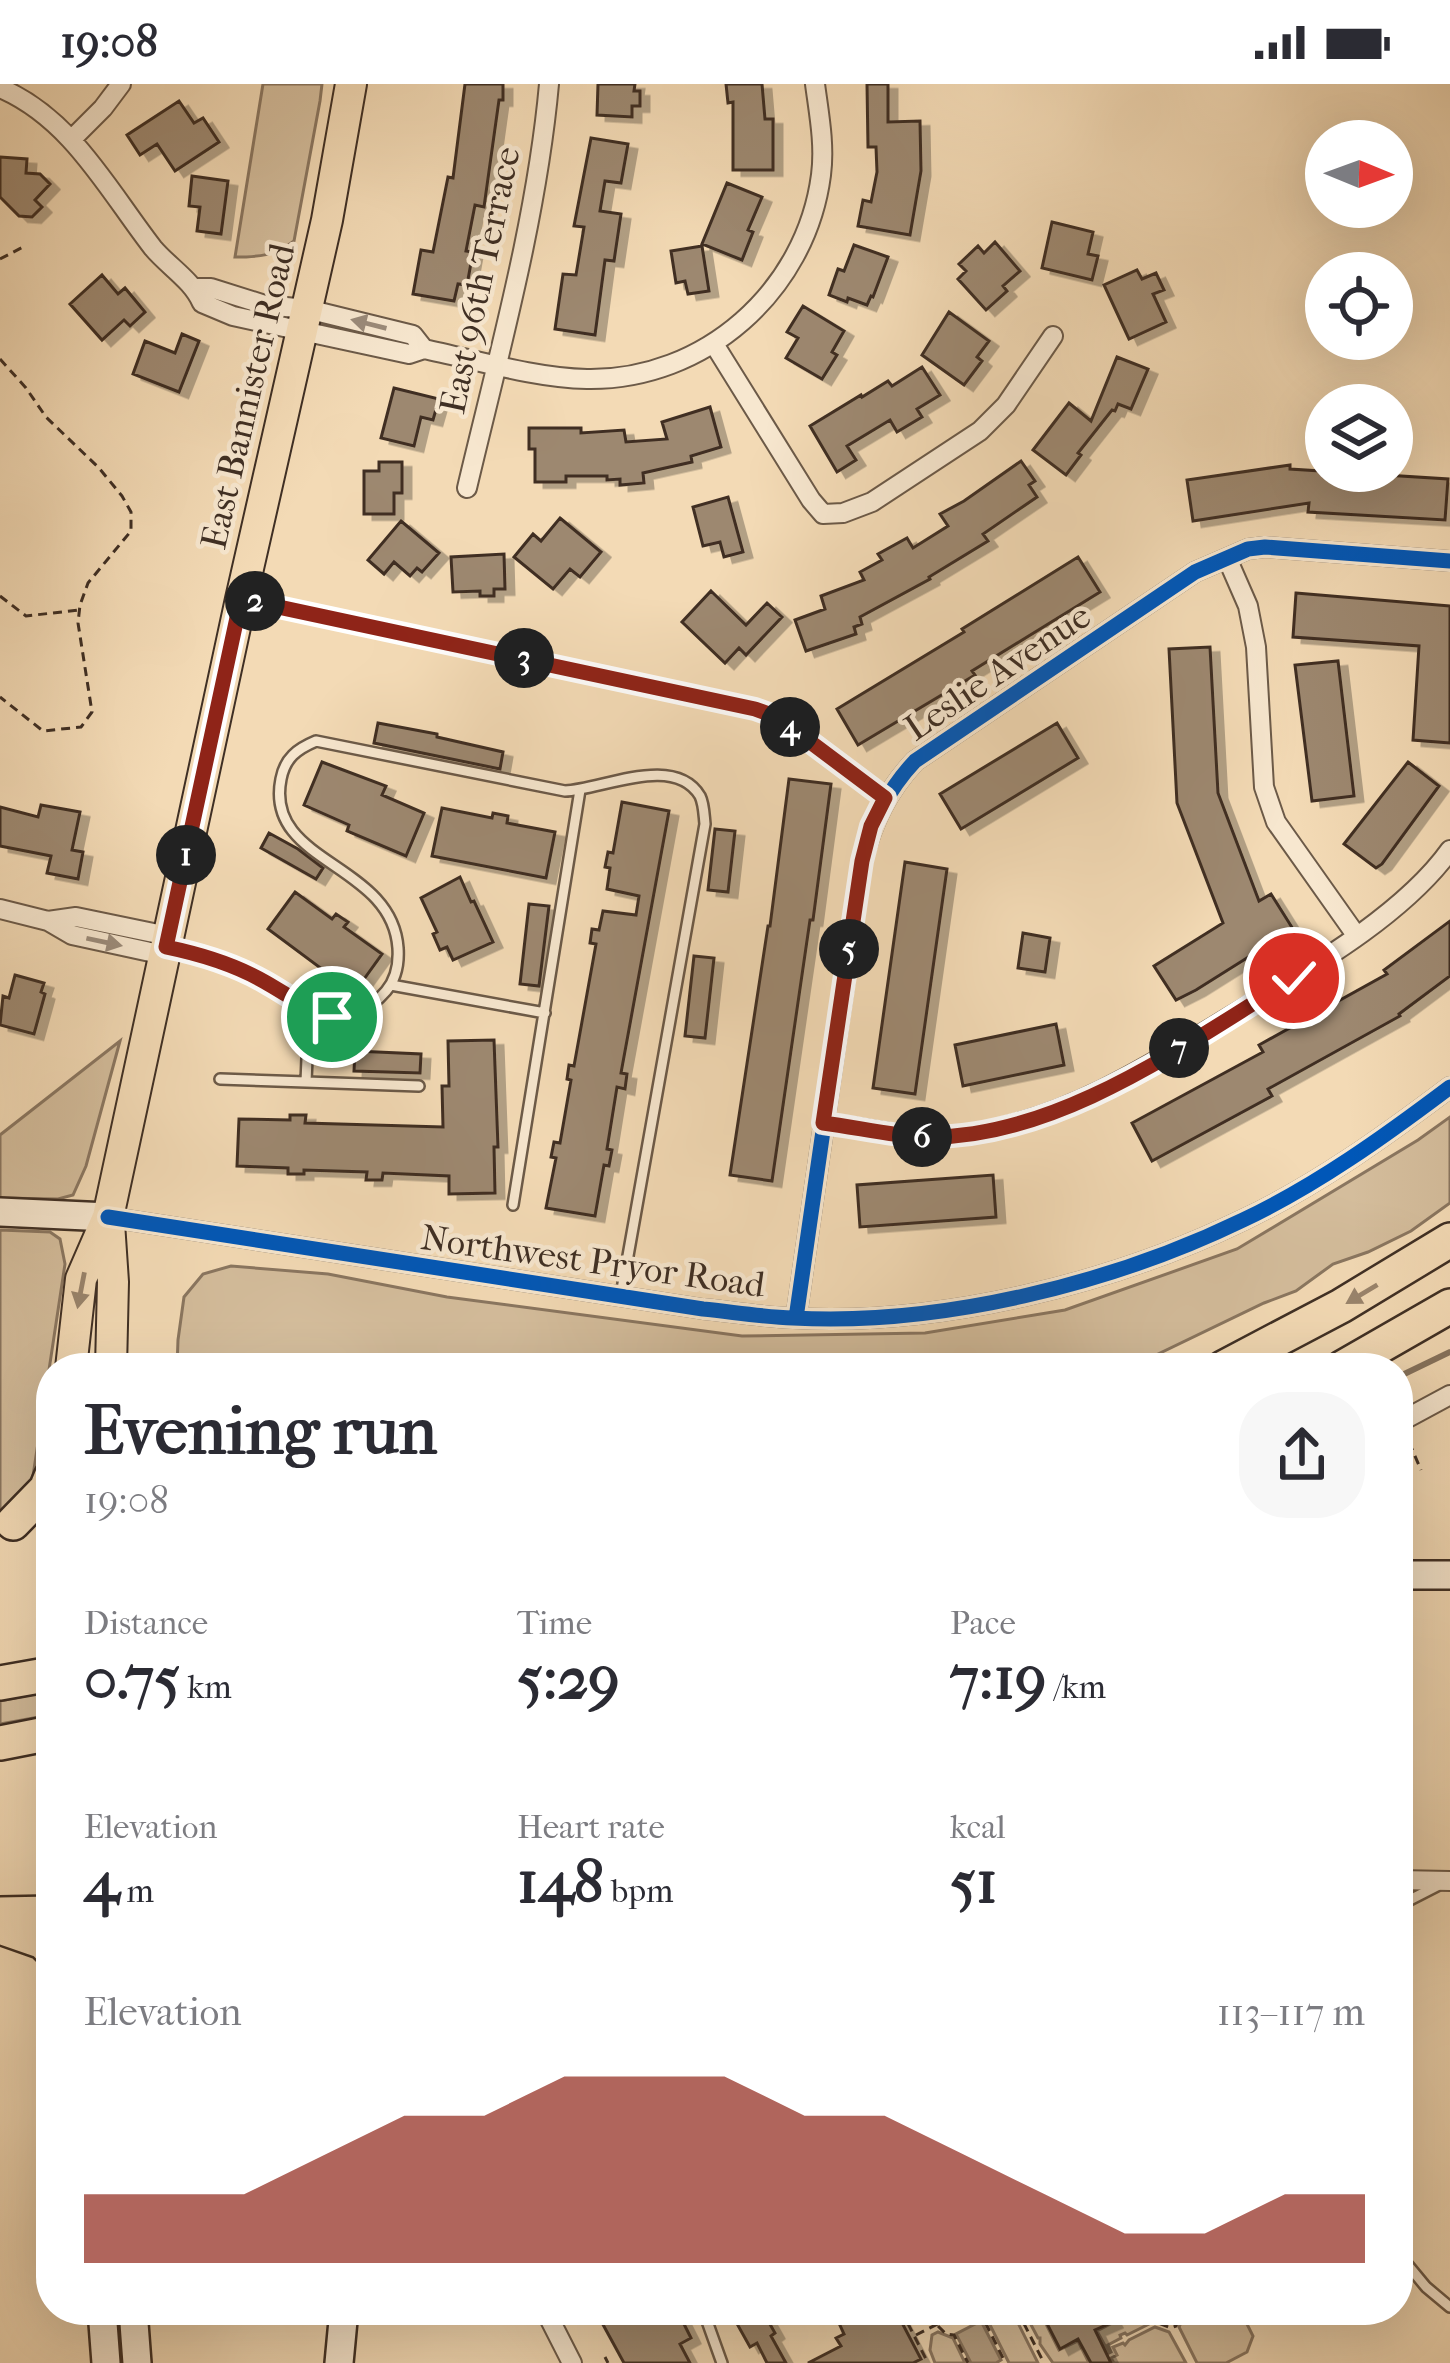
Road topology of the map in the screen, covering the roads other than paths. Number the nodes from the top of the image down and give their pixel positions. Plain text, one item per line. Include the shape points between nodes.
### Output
1 (121, 84) edge
2 (350, 84) edge
3 (549, 84) edge
4 (815, 84) edge
5 (0, 88) edge
6 (73, 139) junction
7 (304, 321) junction
8 (1053, 336) dead end
9 (714, 344) junction
10 (497, 364) junction
11 (467, 488) dead end
12 (1227, 558) junction
13 (1450, 561) edge
14 (241, 599) junction
15 (580, 790) junction
16 (885, 798) junction
17 (1450, 850) edge
18 (0, 909) edge
19 (1356, 935) junction
20 (166, 946) junction
21 (391, 985) junction
22 (309, 1010) junction
23 (545, 1013) junction
24 (220, 1079) dead end
25 (306, 1082) junction
26 (418, 1086) dead end
27 (1450, 1087) edge
28 (823, 1123) junction
29 (513, 1205) dead end
30 (0, 1212) edge
31 (108, 1217) junction
32 (1450, 1240) edge
33 (621, 1297) junction
34 (1450, 1306) edge
35 (796, 1318) junction
36 (73, 1353) edge
37 (111, 1353) edge
38 (1252, 1353) edge
39 (1368, 1353) edge
40 (1450, 1395) edge
41 (1413, 1415) edge
42 (36, 1499) edge
43 (36, 1520) edge
44 (6, 1526) edge
45 (1413, 1575) edge
46 (1450, 1575) edge
47 (36, 1677) edge
48 (0, 1683) edge
49 (36, 1736) edge
50 (0, 1743) edge
51 (1413, 1880) edge
52 (1449, 1881) edge
53 (1413, 1899) edge
54 (36, 1913) edge
55 (0, 1914) edge
56 (0, 1927) edge
57 (36, 1940) edge
58 (1413, 2271) edge
59 (1450, 2307) edge
60 (103, 2325) edge
61 (134, 2325) edge
62 (343, 2325) edge
63 (552, 2325) edge
64 (708, 2325) edge
65 (106, 2363) edge
66 (137, 2363) edge
67 (339, 2363) edge
68 (572, 2363) edge
69 (722, 2363) edge

1 - 6 street
2 - 7 main road, East Bannister Road
3 - 10 street, East 96th Terrace
4 - 9 street via 821,171 806,235 781,281
5 - 6 street
6 - 7 street via 174,272 196,289
7 - 10 street via 413,335 424,349
7 - 14 main road, East Bannister Road
8 - 9 street via 980,431 872,502 823,514
9 - 10 street via 616,378
10 - 11 street, East 96th Terrace
12 - 13 street, Leslie Avenue via 1265,547
12 - 16 street, Leslie Avenue via 916,761
12 - 19 street via 1256,647 1264,787 1276,822
14 - 16 lane via 755,709
14 - 20 main road, East Bannister Road
15 - 21 lane via 316,741 292,755 278,802 284,820 382,902 396,924
15 - 23 lane
15 - 33 lane via 639,776 679,779 702,799 705,824
16 - 28 street, Leslie Avenue via 862,861
17 - 19 street via 1417,888
18 - 20 street via 47,921 76,917
19 - 28 street via 1121,1083 1053,1112 975,1133 922,1137
20 - 22 lane via 262,980
20 - 31 main road, East Bannister Road
21 - 22 lane via 359,1013
21 - 23 lane
22 - 25 lane
23 - 29 lane
24 - 25 lane
25 - 26 lane
27 - 35 street, Northwest Pryor Road via 1285,1197 1124,1268 932,1311
28 - 35 street, Leslie Avenue
30 - 31 main road, Northwest Pryor Road
31 - 33 street, Northwest Pryor Road
31 -> 36 main road, East Bannister Road via 81,1279
31 - 37 main road, East Bannister Road
32 -> 38 highway
33 - 35 street, Northwest Pryor Road
34 - 39 highway
40 - 41 street
42 - 44 highway
43 - 44 highway
45 - 46 main road
47 - 48 highway
49 - 50 highway
51 - 52 street
52 - 53 lane
54 - 55 highway
56 - 57 highway
58 - 59 lane
60 - 65 main road
61 - 66 main road
62 - 67 main road
63 - 68 street
64 - 69 lane

